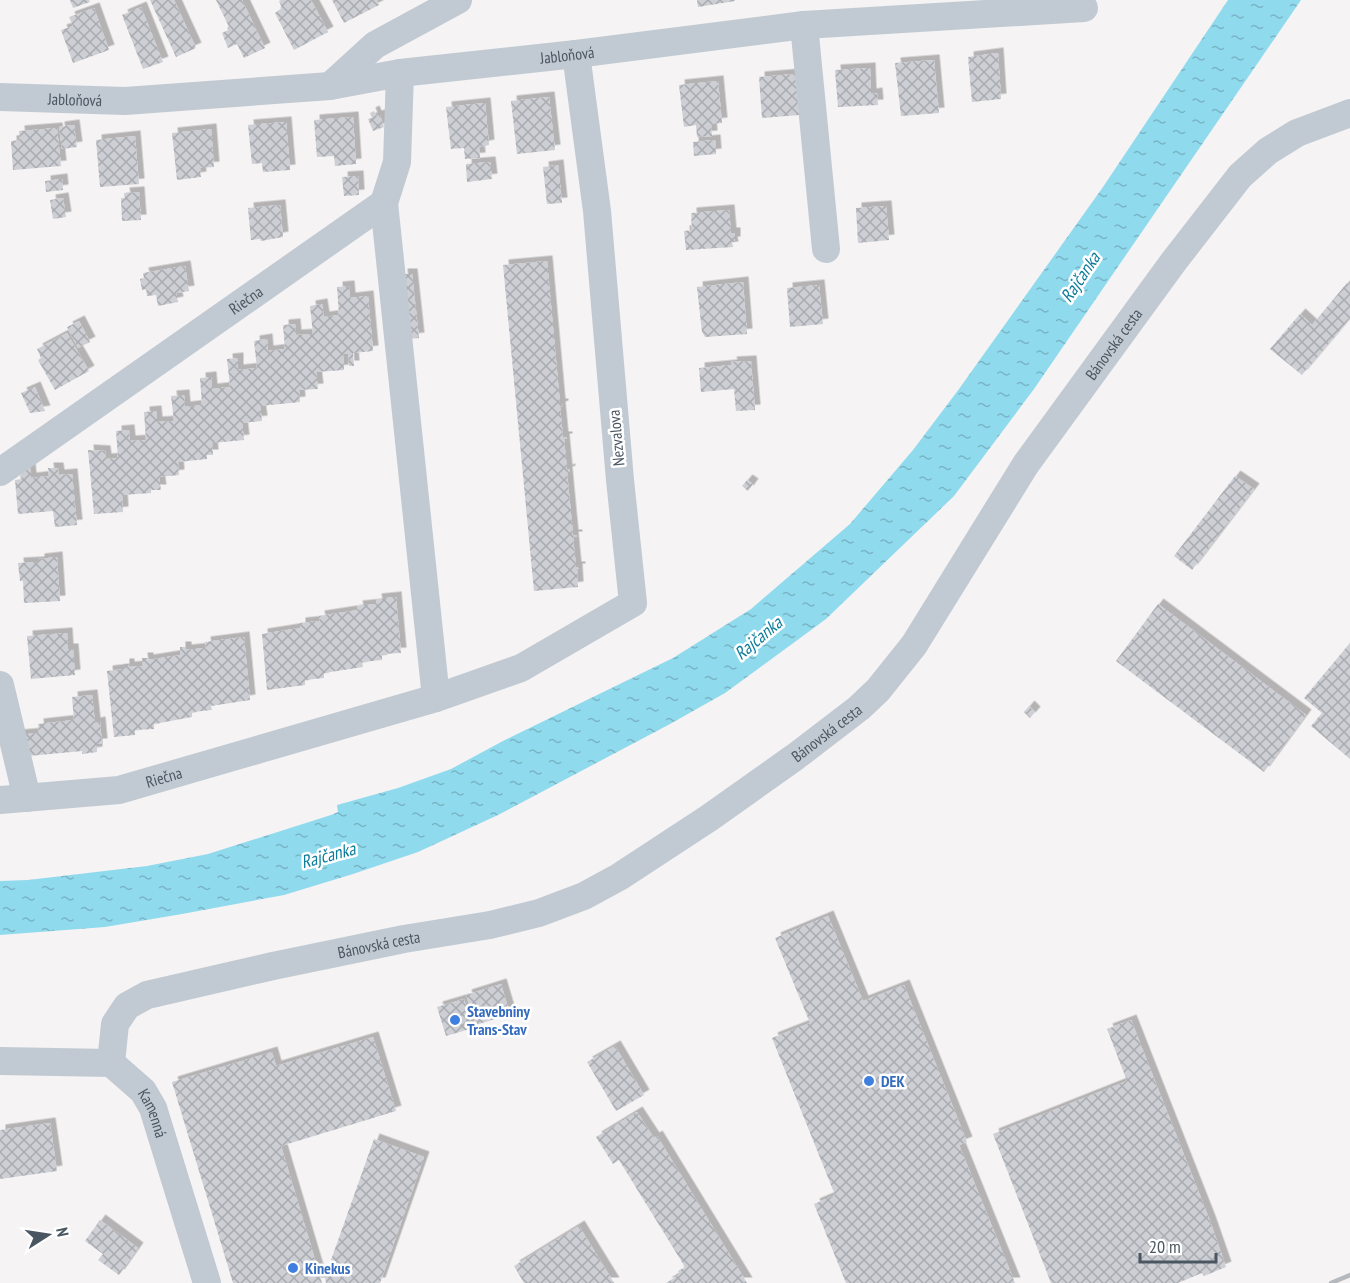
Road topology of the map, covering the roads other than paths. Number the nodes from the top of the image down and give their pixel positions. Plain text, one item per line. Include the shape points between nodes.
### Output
1 (458, 0) edge
2 (1084, 8) dead end
3 (804, 25) junction
4 (576, 54) junction
5 (400, 73) junction
6 (330, 86) junction
7 (0, 97) edge
8 (1350, 113) edge
9 (384, 203) junction
10 (826, 249) dead end
11 (0, 472) edge
12 (0, 685) edge
13 (435, 698) junction
14 (14, 799) edge
15 (0, 1060) edge
16 (111, 1063) junction
17 (207, 1283) edge

1 - 6 street via 375,45
2 - 3 street, Jabloňová
3 - 4 street, Jabloňová
3 - 10 street
4 - 5 street, Jabloňová
4 - 13 street, Nezvalova via 597,212 633,603 521,668
5 - 6 street, Jabloňová
5 - 9 street via 396,162
6 - 7 street, Jabloňová via 126,101
8 - 16 street, Bánovská cesta via 1297,133 1240,176 1026,464 914,645 859,708 709,818 584,896 490,925 404,939 147,995 127,1006 115,1024
9 - 11 street, Riečna
9 - 13 street
12 - 14 street, Riečna
13 - 14 street, Riečna via 119,790
15 - 16 street
16 - 17 street, Kamenná via 143,1091 153,1107

